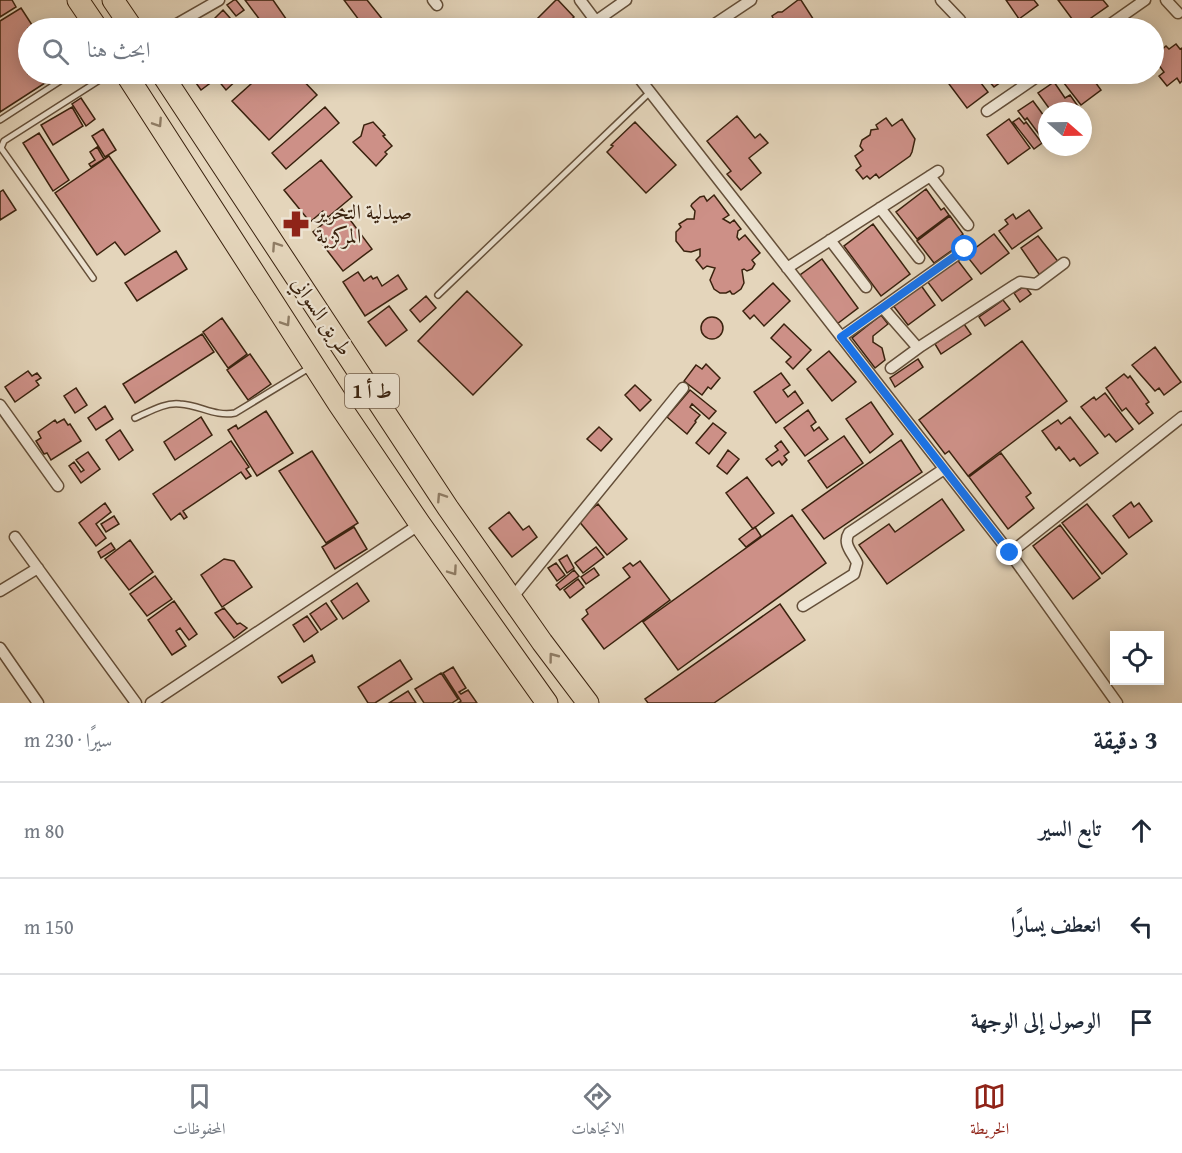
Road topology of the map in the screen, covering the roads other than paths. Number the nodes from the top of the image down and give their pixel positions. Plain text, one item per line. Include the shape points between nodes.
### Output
1 (78, 0) edge
2 (113, 0) edge
3 (219, 0) edge
4 (579, 0) edge
5 (626, 0) edge
6 (751, 0) edge
7 (941, 0) edge
8 (1145, 0) edge
9 (1166, 0) edge
10 (1178, 13) dead end
11 (90, 18) edge
12 (125, 18) edge
13 (188, 18) edge
14 (593, 18) edge
15 (606, 18) edge
16 (725, 18) edge
17 (958, 18) edge
18 (1119, 18) edge
19 (56, 84) edge
20 (93, 84) edge
21 (132, 84) edge
22 (169, 84) edge
23 (645, 84) edge
24 (1026, 84) edge
25 (650, 92) junction
26 (987, 111) dead end
27 (0, 120) edge
28 (880, 208) junction
29 (968, 225) dead end
30 (830, 240) junction
31 (965, 249) dead end
32 (919, 258) dead end
33 (1064, 263) dead end
34 (787, 268) junction
35 (93, 278) dead end
36 (866, 286) dead end
37 (438, 296) dead end
38 (882, 308) junction
39 (841, 337) junction
40 (918, 348) junction
41 (314, 365) junction
42 (891, 368) dead end
43 (683, 388) dead end
44 (0, 405) edge
45 (1182, 417) edge
46 (135, 418) dead end
47 (944, 469) junction
48 (58, 486) dead end
49 (420, 524) junction
50 (15, 537) dead end
51 (1010, 553) junction
52 (38, 568) junction
53 (0, 591) edge
54 (512, 598) junction
55 (803, 606) dead end
56 (0, 648) edge
57 (38, 703) edge
58 (136, 703) edge
59 (151, 703) edge
60 (547, 703) edge
61 (588, 703) edge
62 (1117, 703) edge

1 - 11 highway
2 - 12 highway
3 - 13 street
4 - 14 street
5 - 15 street
6 - 16 street
7 - 17 street
8 - 18 street
9 - 10 street
19 - 27 lane
20 - 35 lane via 4,141 1,148
21 -> 41 highway, طريق السواني / ط أ 1
54 -> 22 highway, طريق السواني / ط أ 1 via 448,508
23 - 25 street
24 - 26 street
25 - 34 street
25 - 37 lane
28 - 29 street via 934,173
28 - 30 street
28 - 32 street
30 - 34 street
30 - 36 street
31 - 38 street
33 - 40 street via 1036,284 1020,282
34 - 39 street
38 - 39 street
38 - 40 street
39 - 47 street
40 - 42 street
41 - 46 lane via 235,413 224,415 171,404
41 - 49 highway, طريق السواني / ط أ 1
43 - 54 street
44 - 48 street
45 - 51 street
47 - 51 street
47 - 55 street via 849,533 846,543 857,562 854,574
49 - 59 street
49 -> 60 highway, طريق السواني / ط أ 1
50 - 52 street
51 - 62 street
52 - 53 street
52 - 58 street
61 -> 54 highway, طريق السواني / ط أ 1
56 - 57 street

